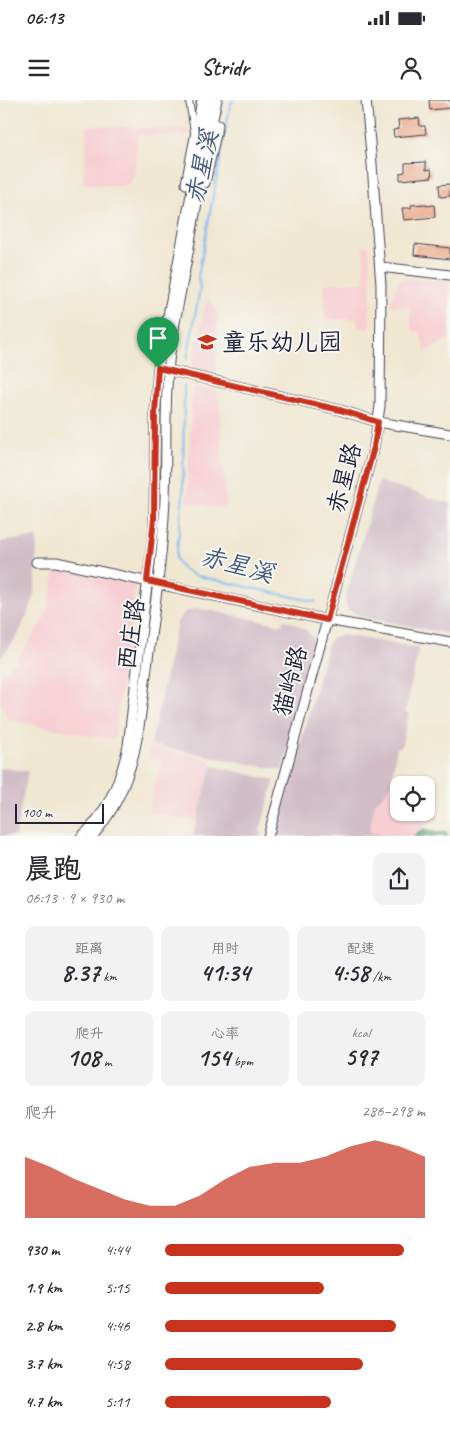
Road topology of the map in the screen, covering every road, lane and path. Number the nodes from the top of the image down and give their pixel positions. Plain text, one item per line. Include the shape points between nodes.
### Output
1 (189, 100) edge
2 (202, 100) edge
3 (209, 100) edge
4 (217, 100) edge
5 (222, 100) edge
6 (366, 100) edge
7 (194, 138) junction
8 (200, 164) junction
9 (190, 220) junction
10 (380, 267) junction
11 (450, 275) edge
12 (158, 368) junction
13 (168, 370) junction
14 (378, 422) junction
15 (450, 434) edge
16 (37, 562) dead end
17 (147, 581) junction
18 (158, 584) junction
19 (327, 620) junction
20 (450, 642) edge
21 (81, 836) edge
22 (92, 836) edge
23 (268, 836) edge

1 - 7 street
2 - 7 street
3 - 8 street
4 - 8 street, 西庄路
5 - 9 street via 209,169
6 - 10 street, 赤星路
7 - 9 street via 185,190
8 - 9 street, 西庄路
9 - 12 street, 西庄路
9 - 13 street, 西庄路
10 - 11 street
10 - 14 street, 赤星路 via 381,392
12 - 13 street
12 - 17 street, 西庄路 via 154,519
13 - 14 street via 340,410
13 - 18 street, 西庄路 via 165,498
14 - 15 street
14 - 19 street, 赤星路
16 - 17 street, 猫岭路 via 56,562
17 - 18 street, 猫岭路
17 - 21 street, 西庄路 via 125,762 111,798 93,825
18 - 19 street, 猫岭路
18 - 22 street, 西庄路 via 131,768 113,809
19 - 20 street
19 - 23 street, 猫岭路

